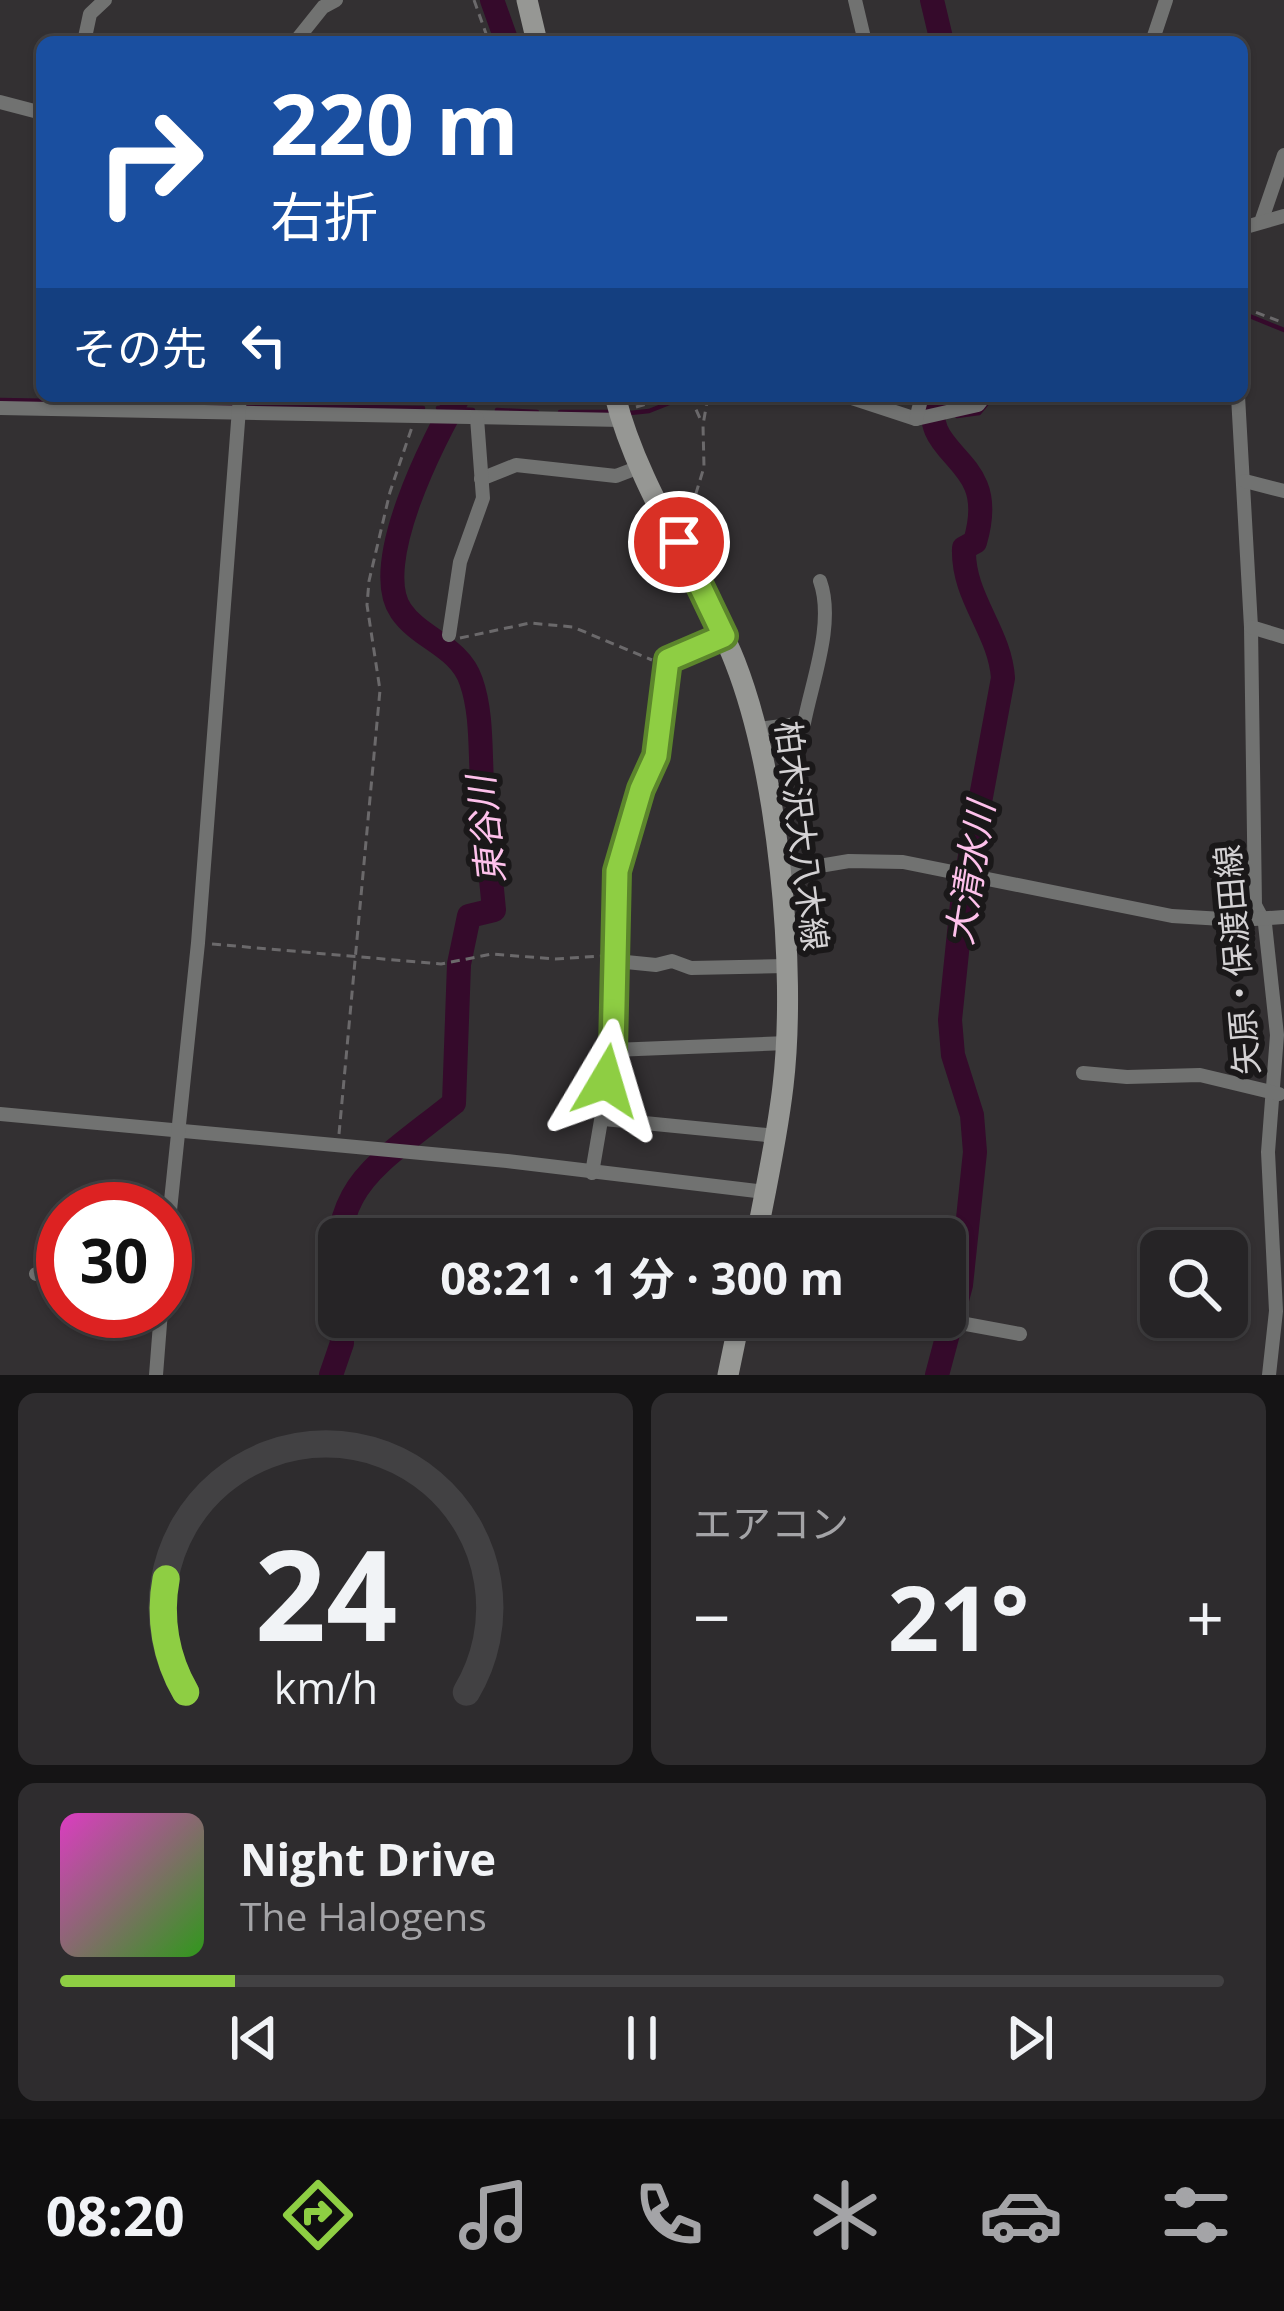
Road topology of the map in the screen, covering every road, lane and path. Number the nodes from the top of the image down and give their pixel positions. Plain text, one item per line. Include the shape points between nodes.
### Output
1 (105, 0) edge
2 (336, 0) edge
3 (474, 0) edge
4 (527, 0) edge
5 (855, 0) edge
6 (1166, 0) edge
7 (85, 36) edge
8 (300, 36) edge
9 (487, 36) edge
10 (536, 36) edge
11 (864, 36) edge
12 (1153, 36) edge
13 (0, 102) edge
14 (36, 111) edge
15 (1284, 155) edge
16 (1284, 216) edge
17 (1261, 222) junction
18 (1248, 226) edge
19 (1248, 309) edge
20 (1284, 323) edge
21 (693, 402) edge
22 (707, 402) edge
23 (865, 402) edge
24 (921, 402) edge
25 (980, 402) edge
26 (1238, 402) edge
27 (240, 404) edge
28 (0, 408) edge
29 (622, 408) edge
30 (416, 417) junction
31 (473, 418) junction
32 (919, 419) junction
33 (703, 424) junction
34 (642, 466) junction
35 (481, 479) junction
36 (1245, 481) junction
37 (1284, 491) edge
38 (679, 542) junction
39 (820, 581) dead end
40 (1250, 627) junction
41 (449, 634) joint
42 (724, 636) junction
43 (1284, 638) edge
44 (668, 660) junction
45 (758, 730) junction
46 (778, 873) junction
47 (1260, 916) junction
48 (1284, 917) edge
49 (198, 943) junction
50 (355, 956) junction
51 (615, 957) junction
52 (786, 967) junction
53 (787, 1042) junction
54 (613, 1050) junction
55 (1083, 1072) dead end
56 (1280, 1095) edge
57 (0, 1114) edge
58 (604, 1119) junction
59 (176, 1128) junction
60 (776, 1136) junction
61 (338, 1148) junction
62 (592, 1174) junction
63 (171, 1182) edge
64 (765, 1192) junction
65 (760, 1218) edge
66 (1279, 1254) edge
67 (966, 1327) edge
68 (1020, 1334) dead end
69 (158, 1338) edge
70 (736, 1338) edge
71 (156, 1375) edge
72 (728, 1375) edge
73 (1269, 1375) edge

1 - 7 street via 90,14
2 - 8 street
3 - 9 path
4 - 10 main road
5 - 11 street
6 - 12 street
13 - 14 street
15 - 17 street
16 - 17 street
17 - 18 street
19 - 20 path
21 - 33 path
22 - 33 path
23 - 32 street
24 - 32 street
25 - 32 street
26 - 36 street, 矢原・保渡田線
27 - 28 street
27 - 30 street
27 - 49 street
29 - 31 street
29 - 34 main road, 柏木沢大八木線
30 - 31 street
30 - 50 path via 369,581 380,690
31 - 35 street
33 - 38 path via 704,467
34 - 35 street via 616,476 515,465
34 - 38 main road, 柏木沢大八木線
35 - 41 street
36 - 37 street
36 - 40 street, 矢原・保渡田線
38 - 42 main road, 柏木沢大八木線
39 - 45 street via 825,616 804,723
40 - 43 street
40 - 47 street, 矢原・保渡田線
41 - 44 path via 454,640 530,622 573,626 642,659
42 - 44 street
42 - 45 main road, 柏木沢大八木線
44 - 51 street via 656,756 617,871
45 - 46 main road, 柏木沢大八木線
46 - 47 street via 871,860 1172,916
46 - 52 main road, 柏木沢大八木線
47 - 48 street
47 - 56 street, 矢原・保渡田線
49 - 50 path
49 - 59 street
50 - 51 path via 440,964 492,954
50 - 61 path
51 - 52 street via 692,968
51 - 54 street
52 - 53 main road, 柏木沢大八木線
53 - 54 street
53 - 60 main road, 柏木沢大八木線
54 - 58 street
55 - 56 street via 1200,1075
56 - 66 street, 矢原・保渡田線 via 1268,1152
57 - 59 street
58 - 60 street
58 - 62 street
59 - 61 street
59 - 63 street
60 - 64 main road, 柏木沢大八木線
61 - 62 street
62 - 64 street
64 - 65 main road, 柏木沢大八木線
66 - 73 street, 矢原・保渡田線
67 - 68 street
69 - 71 street
70 - 72 main road

